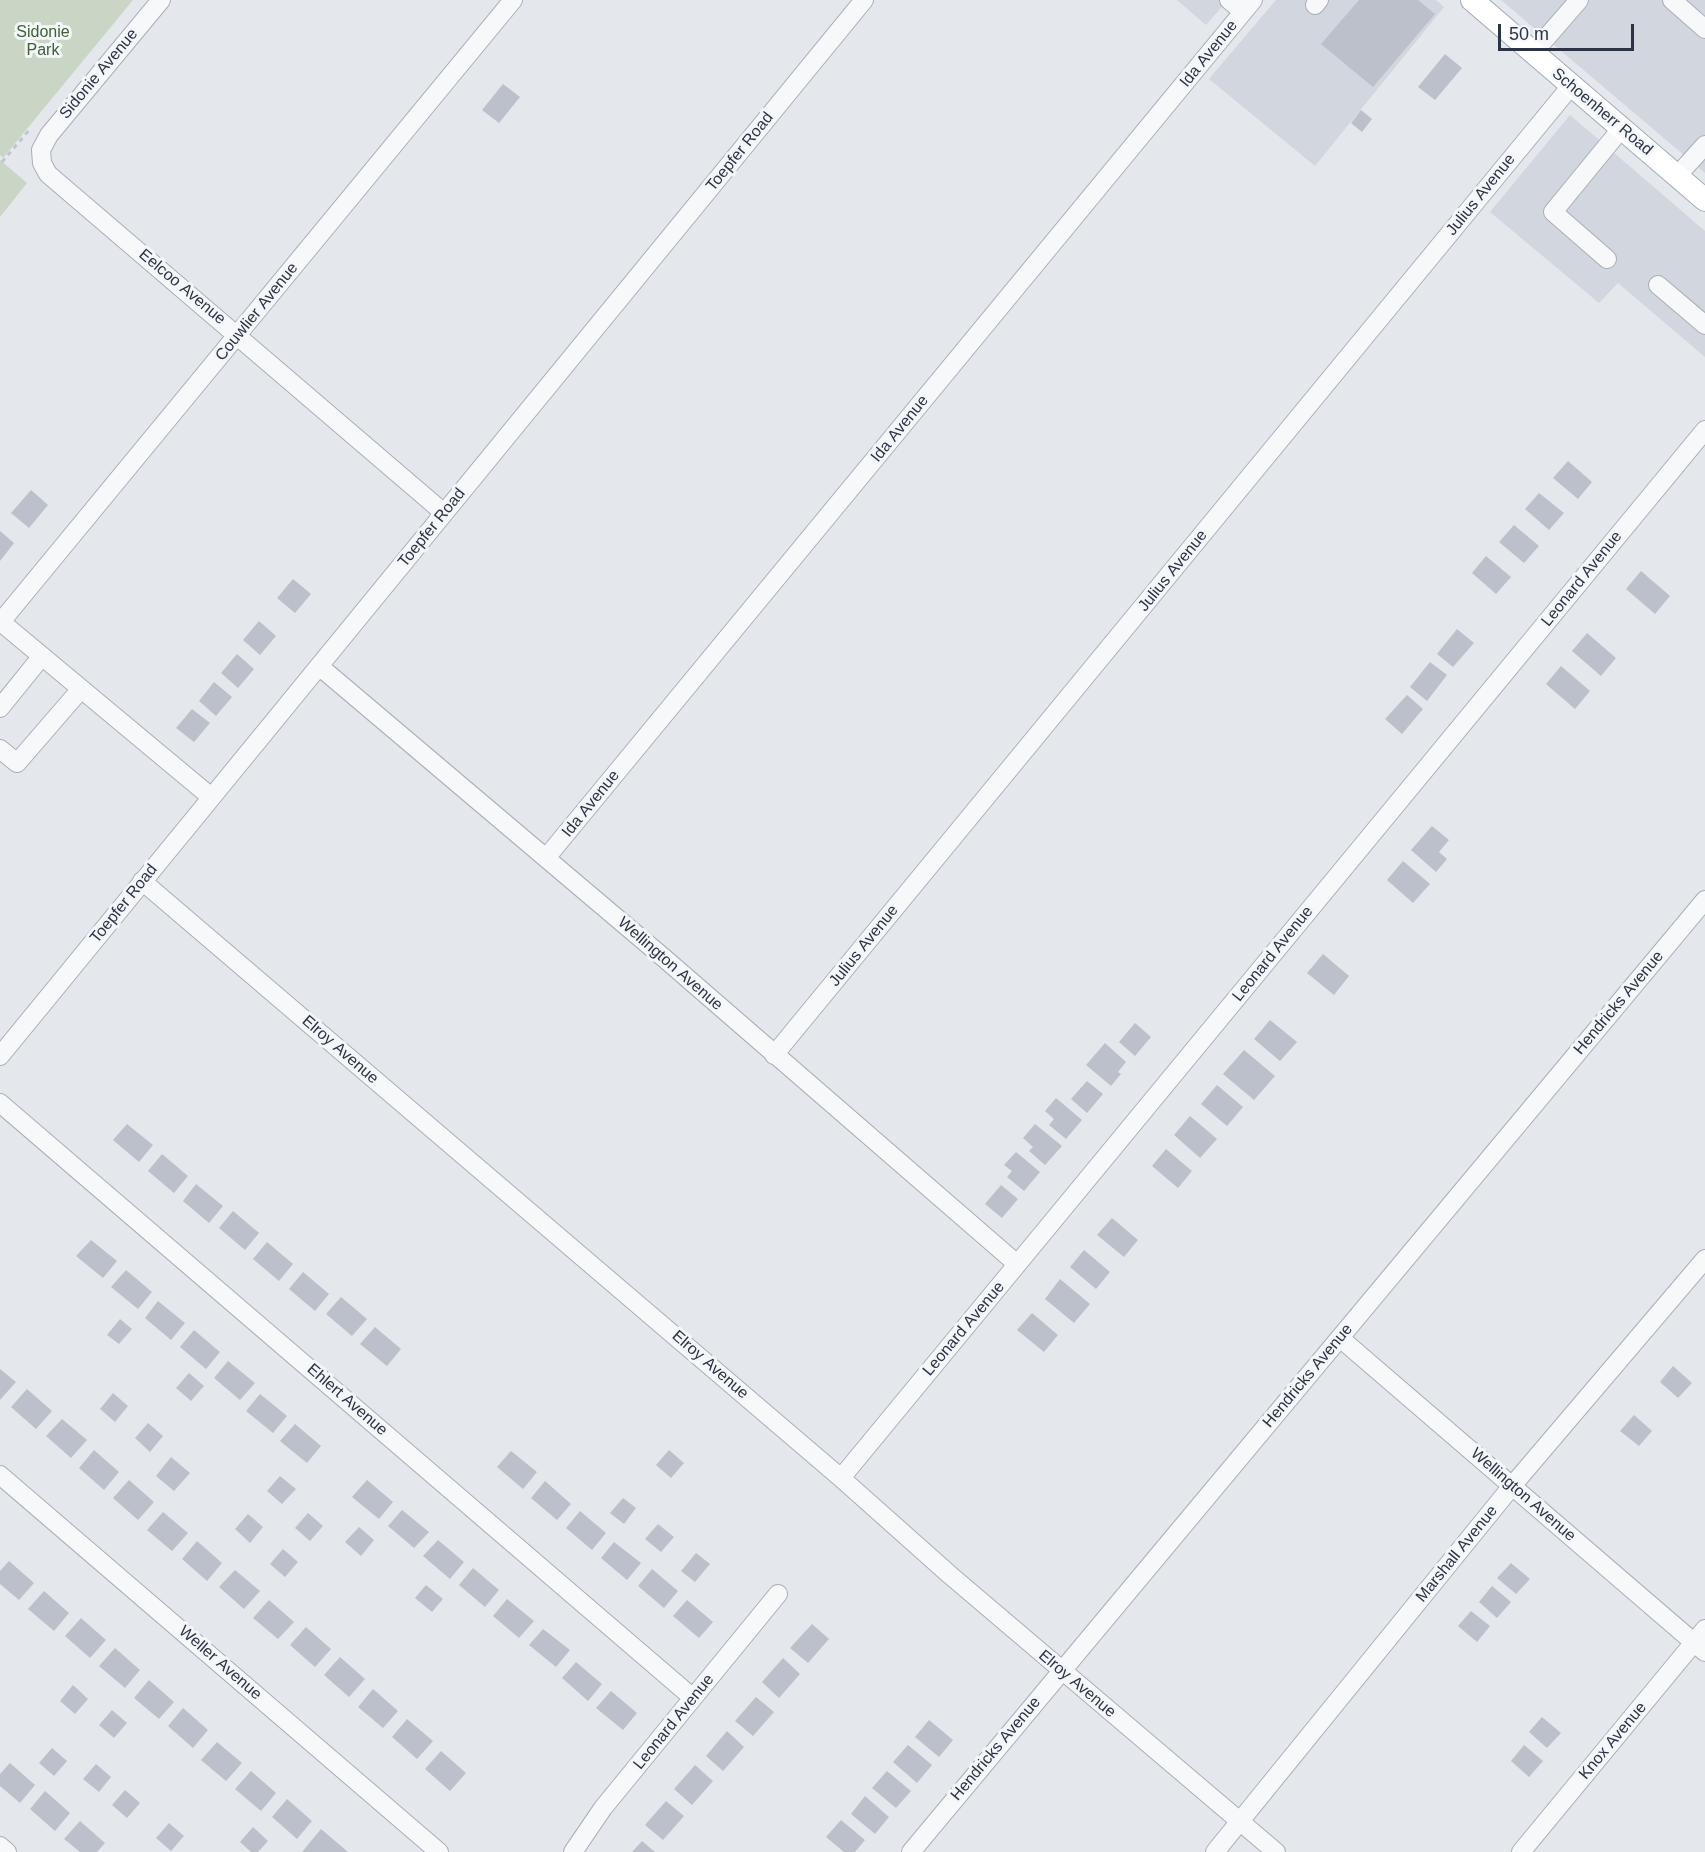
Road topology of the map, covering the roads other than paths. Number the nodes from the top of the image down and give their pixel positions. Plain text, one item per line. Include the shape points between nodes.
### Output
1 (161, 0) edge
2 (513, 0) edge
3 (864, 0) edge
4 (1229, 0) edge
5 (1472, 0) edge
6 (1579, 0) edge
7 (1672, 0) edge
8 (1248, 6) edge
9 (1705, 29) edge
10 (1533, 53) junction
11 (1571, 86) junction
12 (1621, 129) junction
13 (1705, 145) edge
14 (41, 150) joint
15 (1677, 176) junction
16 (1705, 200) edge
17 (1607, 259) dead end
18 (1658, 285) dead end
19 (1705, 325) edge
20 (239, 335) junction
21 (1705, 430) edge
22 (444, 513) junction
23 (0, 623) edge
24 (42, 656) junction
25 (319, 666) junction
26 (81, 689) junction
27 (0, 708) edge
28 (0, 749) edge
29 (211, 797) junction
30 (546, 858) junction
31 (142, 881) junction
32 (1705, 900) edge
33 (1699, 921) edge
34 (774, 1055) junction
35 (0, 1056) edge
36 (0, 1102) edge
37 (1705, 1259) edge
38 (1017, 1264) junction
39 (1340, 1338) junction
40 (0, 1475) edge
41 (841, 1478) junction
42 (1512, 1486) junction
43 (778, 1594) dead end
44 (1701, 1641) edge
45 (1062, 1671) junction
46 (693, 1698) junction
47 (1240, 1821) junction
48 (0, 1846) edge
49 (7, 1852) edge
50 (439, 1852) edge
51 (573, 1852) edge
52 (911, 1852) edge
53 (1215, 1852) edge
54 (1276, 1852) edge
55 (1521, 1852) edge

1 - 14 street, Sidonie Avenue via 49,135
2 - 20 street, Couwlier Avenue
3 - 22 street, Toepfer Road
4 - 8 street
5 - 10 main road, Schoenherr Road
6 - 10 street
7 - 9 street
8 - 30 street, Ida Avenue
10 - 11 main road, Schoenherr Road
11 - 12 main road, Schoenherr Road
11 - 34 street, Julius Avenue
12 - 15 main road, Schoenherr Road
12 - 17 street via 1553,212
13 - 15 street
14 - 20 street, Eelcoo Avenue via 48,174
15 - 16 main road, Schoenherr Road
18 - 19 street
20 - 22 street, Eelcoo Avenue
20 - 23 street, Couwlier Avenue
21 - 38 street, Leonard Avenue
22 - 25 street, Toepfer Road
23 - 24 street
24 - 26 street
24 - 27 street
25 - 29 street, Toepfer Road
25 - 30 street, Wellington Avenue
26 - 28 street via 17,763
26 - 29 street
29 - 31 street, Toepfer Road
30 - 34 street, Wellington Avenue
31 - 35 street, Toepfer Road
31 - 41 street, Elroy Avenue
32 - 33 street, Hendricks Avenue
33 - 39 street, Hendricks Avenue
34 - 38 street, Wellington Avenue
36 - 46 street, Ehlert Avenue
37 - 42 street, Marshall Avenue
38 - 41 street, Leonard Avenue
39 - 42 street, Wellington Avenue
39 - 45 street, Hendricks Avenue
40 - 50 street, Weller Avenue
41 - 45 street, Elroy Avenue
42 - 44 street, Wellington Avenue
42 - 47 street, Marshall Avenue
43 - 46 street, Leonard Avenue
44 - 55 street, Knox Avenue
45 - 47 street, Elroy Avenue
45 - 52 street, Hendricks Avenue
46 - 51 street, Leonard Avenue via 603,1808
47 - 53 street, Marshall Avenue
47 - 54 street, Elroy Avenue
48 - 49 street

